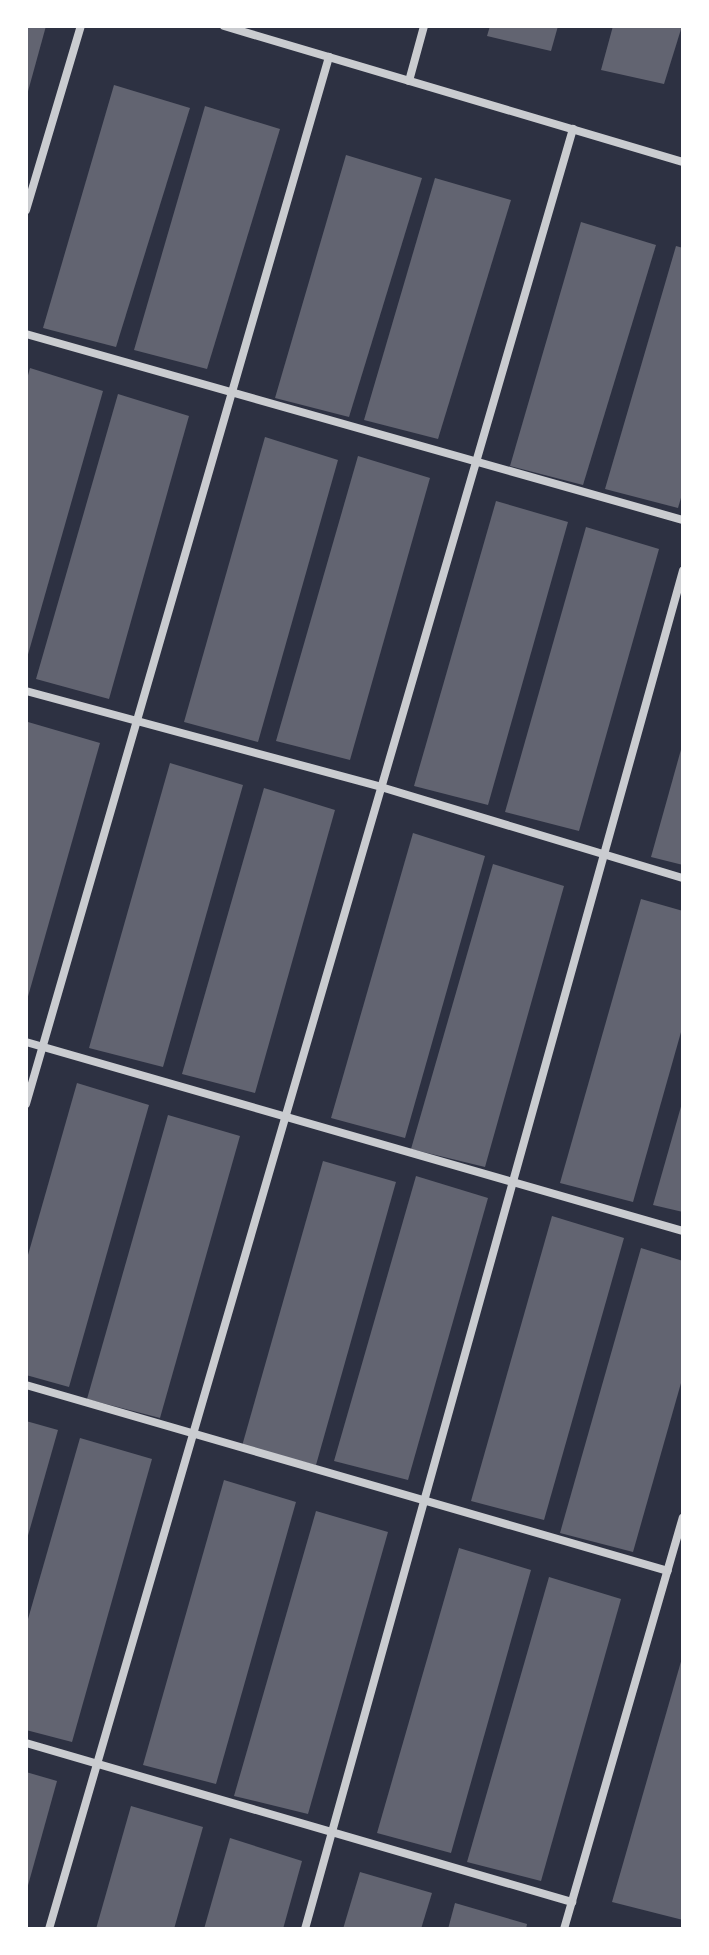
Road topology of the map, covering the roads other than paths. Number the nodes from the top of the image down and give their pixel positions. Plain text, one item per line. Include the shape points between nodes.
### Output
1 (81, 26) edge
2 (224, 26) edge
3 (424, 26) edge
4 (329, 57) junction
5 (409, 81) junction
6 (573, 129) junction
7 (683, 162) edge
8 (26, 210) edge
9 (26, 334) edge
10 (229, 392) junction
11 (473, 461) junction
12 (683, 520) edge
13 (683, 571) edge
14 (26, 691) edge
15 (136, 722) junction
16 (381, 787) junction
17 (606, 855) junction
18 (683, 878) edge
19 (26, 1042) edge
20 (43, 1046) junction
21 (26, 1104) edge
22 (286, 1117) junction
23 (515, 1183) junction
24 (683, 1231) edge
25 (26, 1385) edge
26 (194, 1434) junction
27 (426, 1501) junction
28 (683, 1518) edge
29 (668, 1571) junction
30 (26, 1743) edge
31 (97, 1763) junction
32 (332, 1833) junction
33 (572, 1902) junction
34 (49, 1929) edge
35 (305, 1929) edge
36 (564, 1929) edge

1 - 8 street
2 - 4 street
3 - 5 street
4 - 5 street
4 - 10 street
5 - 6 street
6 - 7 street
6 - 11 street
9 - 10 street
10 - 11 street
10 - 15 street
11 - 12 street
11 - 16 street
13 - 17 street
14 - 15 street
15 - 16 street
15 - 20 street
16 - 17 street
16 - 22 street
17 - 18 street
17 - 23 street
19 - 20 street
20 - 21 street
20 - 22 street
22 - 23 street
22 - 26 street
23 - 24 street
23 - 27 street
25 - 26 street
26 - 27 street
26 - 31 street
27 - 29 street
27 - 32 street
28 - 29 street
29 - 33 street
30 - 31 street
31 - 32 street
31 - 34 street
32 - 33 street
32 - 35 street
33 - 36 street

